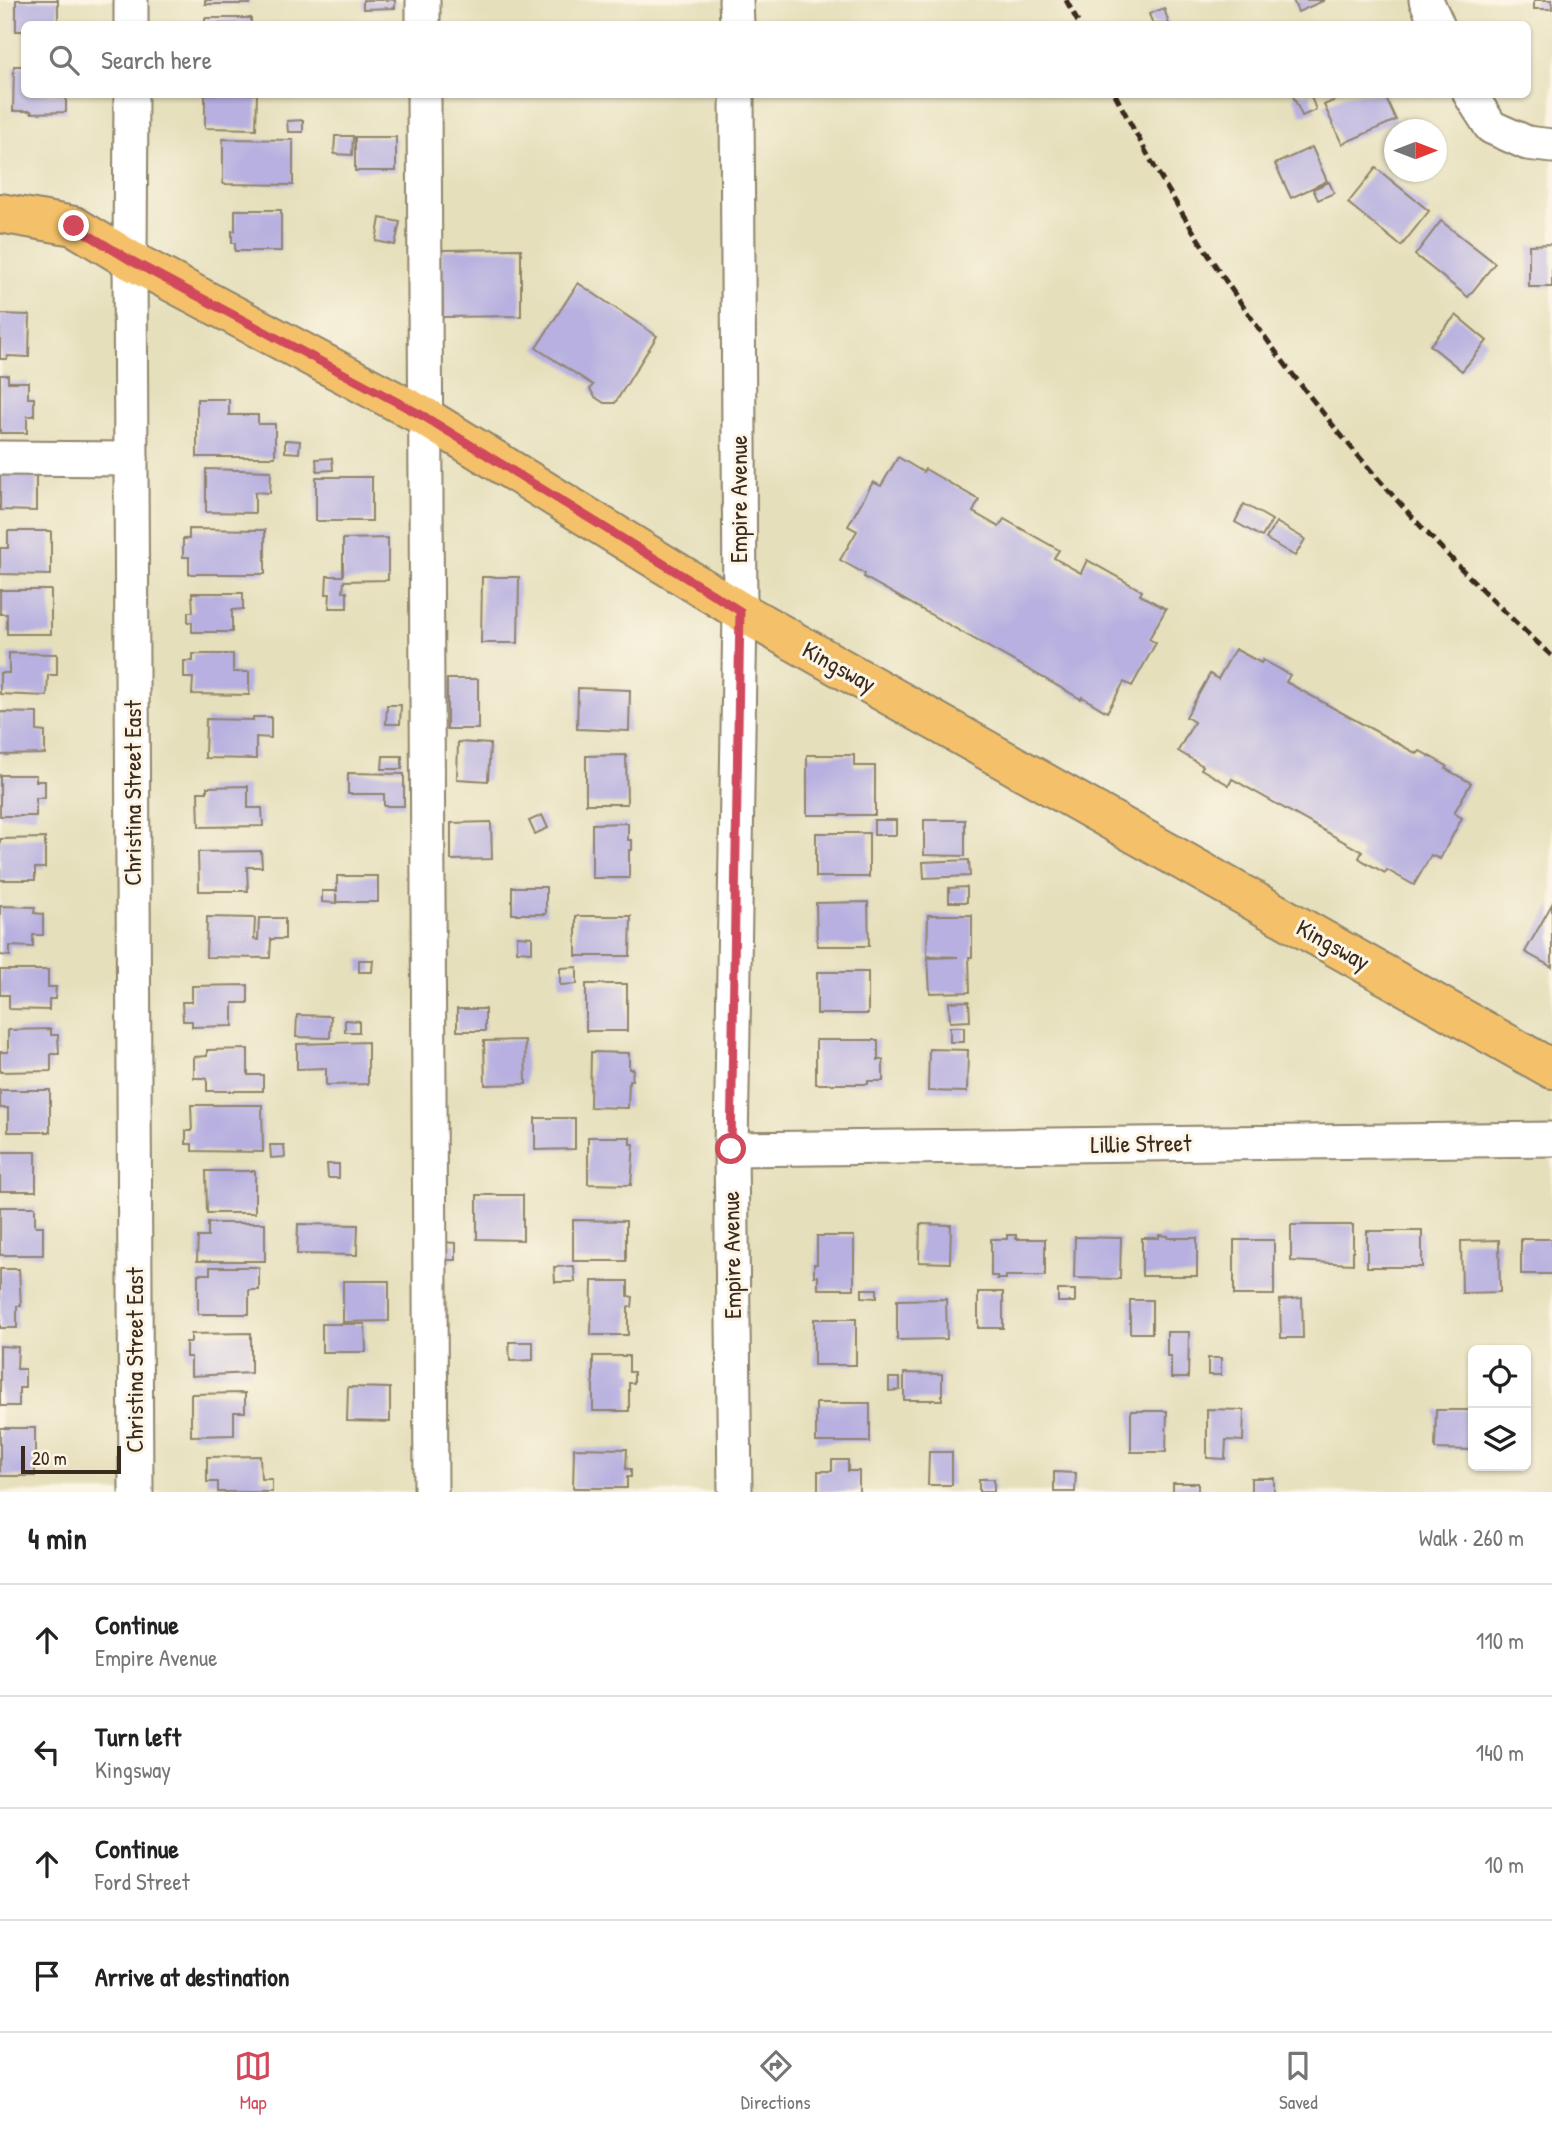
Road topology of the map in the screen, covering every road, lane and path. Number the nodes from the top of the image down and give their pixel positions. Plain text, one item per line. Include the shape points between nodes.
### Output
1 (131, 0) edge
2 (423, 0) edge
3 (736, 0) edge
4 (1426, 0) edge
5 (131, 21) edge
6 (423, 21) edge
7 (737, 21) edge
8 (1436, 21) edge
9 (131, 98) edge
10 (424, 98) edge
11 (737, 98) edge
12 (1473, 98) edge
13 (1552, 146) edge
14 (0, 213) edge
15 (130, 260) junction
16 (425, 417) junction
17 (0, 458) edge
18 (131, 459) junction
19 (740, 611) junction
20 (1552, 1069) edge
21 (1552, 1139) edge
22 (731, 1149) junction
23 (136, 1492) edge
24 (431, 1492) edge
25 (735, 1492) edge

1 - 5 street
2 - 6 street
3 - 7 street
4 - 8 street
9 - 15 street, Christina Street East
10 - 16 street
11 - 19 street, Empire Avenue
12 - 13 street via 1492,127 1527,143
14 - 15 main road, Kingsway via 74,226
15 - 16 main road, Kingsway
15 - 18 street, Christina Street East
16 - 19 main road, Kingsway
16 - 24 street
17 - 18 street
18 - 23 street, Christina Street East
19 - 20 main road, Kingsway
19 - 22 street, Empire Avenue
21 - 22 street, Lillie Street
22 - 25 street, Empire Avenue

